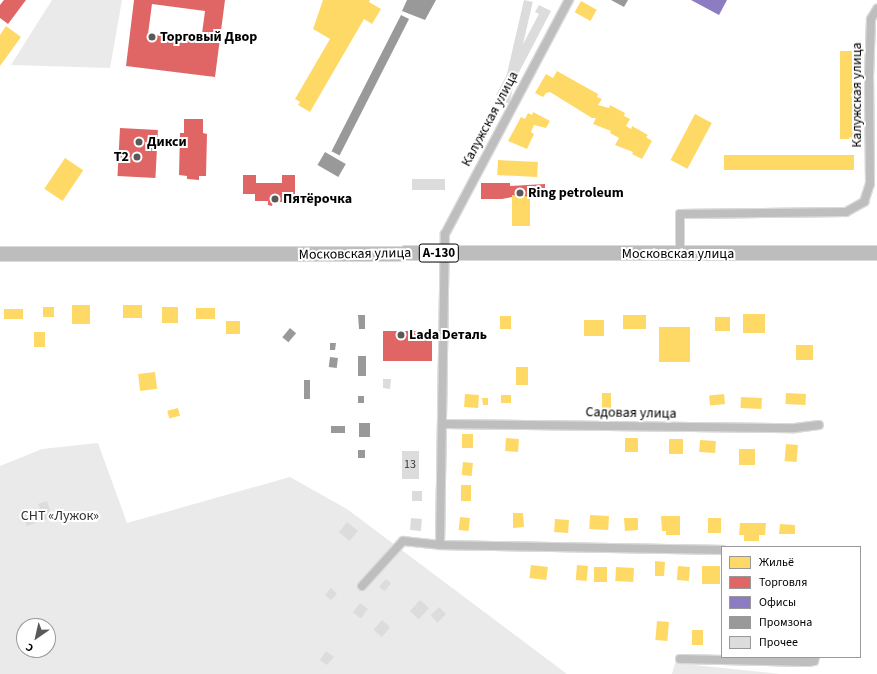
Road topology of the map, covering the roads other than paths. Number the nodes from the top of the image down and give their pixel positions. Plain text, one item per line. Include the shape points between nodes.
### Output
1 (567, 0) edge
2 (877, 9) edge
3 (444, 253) junction
4 (680, 253) junction
5 (877, 253) edge
6 (0, 254) edge
7 (443, 424) junction
8 (819, 425) dead end
9 (440, 544) junction
10 (721, 550) edge
11 (362, 586) dead end
12 (815, 658) edge
13 (680, 660) dead end

1 - 3 street, Калужская улица via 445,234
2 - 4 street, Калужская улица via 871,19 870,184 864,202 846,212 680,214
3 - 4 highway, Московская улица / А-130
3 - 6 highway, Московская улица / А-130
3 - 7 street, Калужская улица
4 - 5 highway, Московская улица / А-130
7 - 8 street, Садовая улица via 795,428
7 - 9 street, Калужская улица
9 - 10 street
9 - 11 street via 403,540
12 - 13 street via 814,661 808,662

